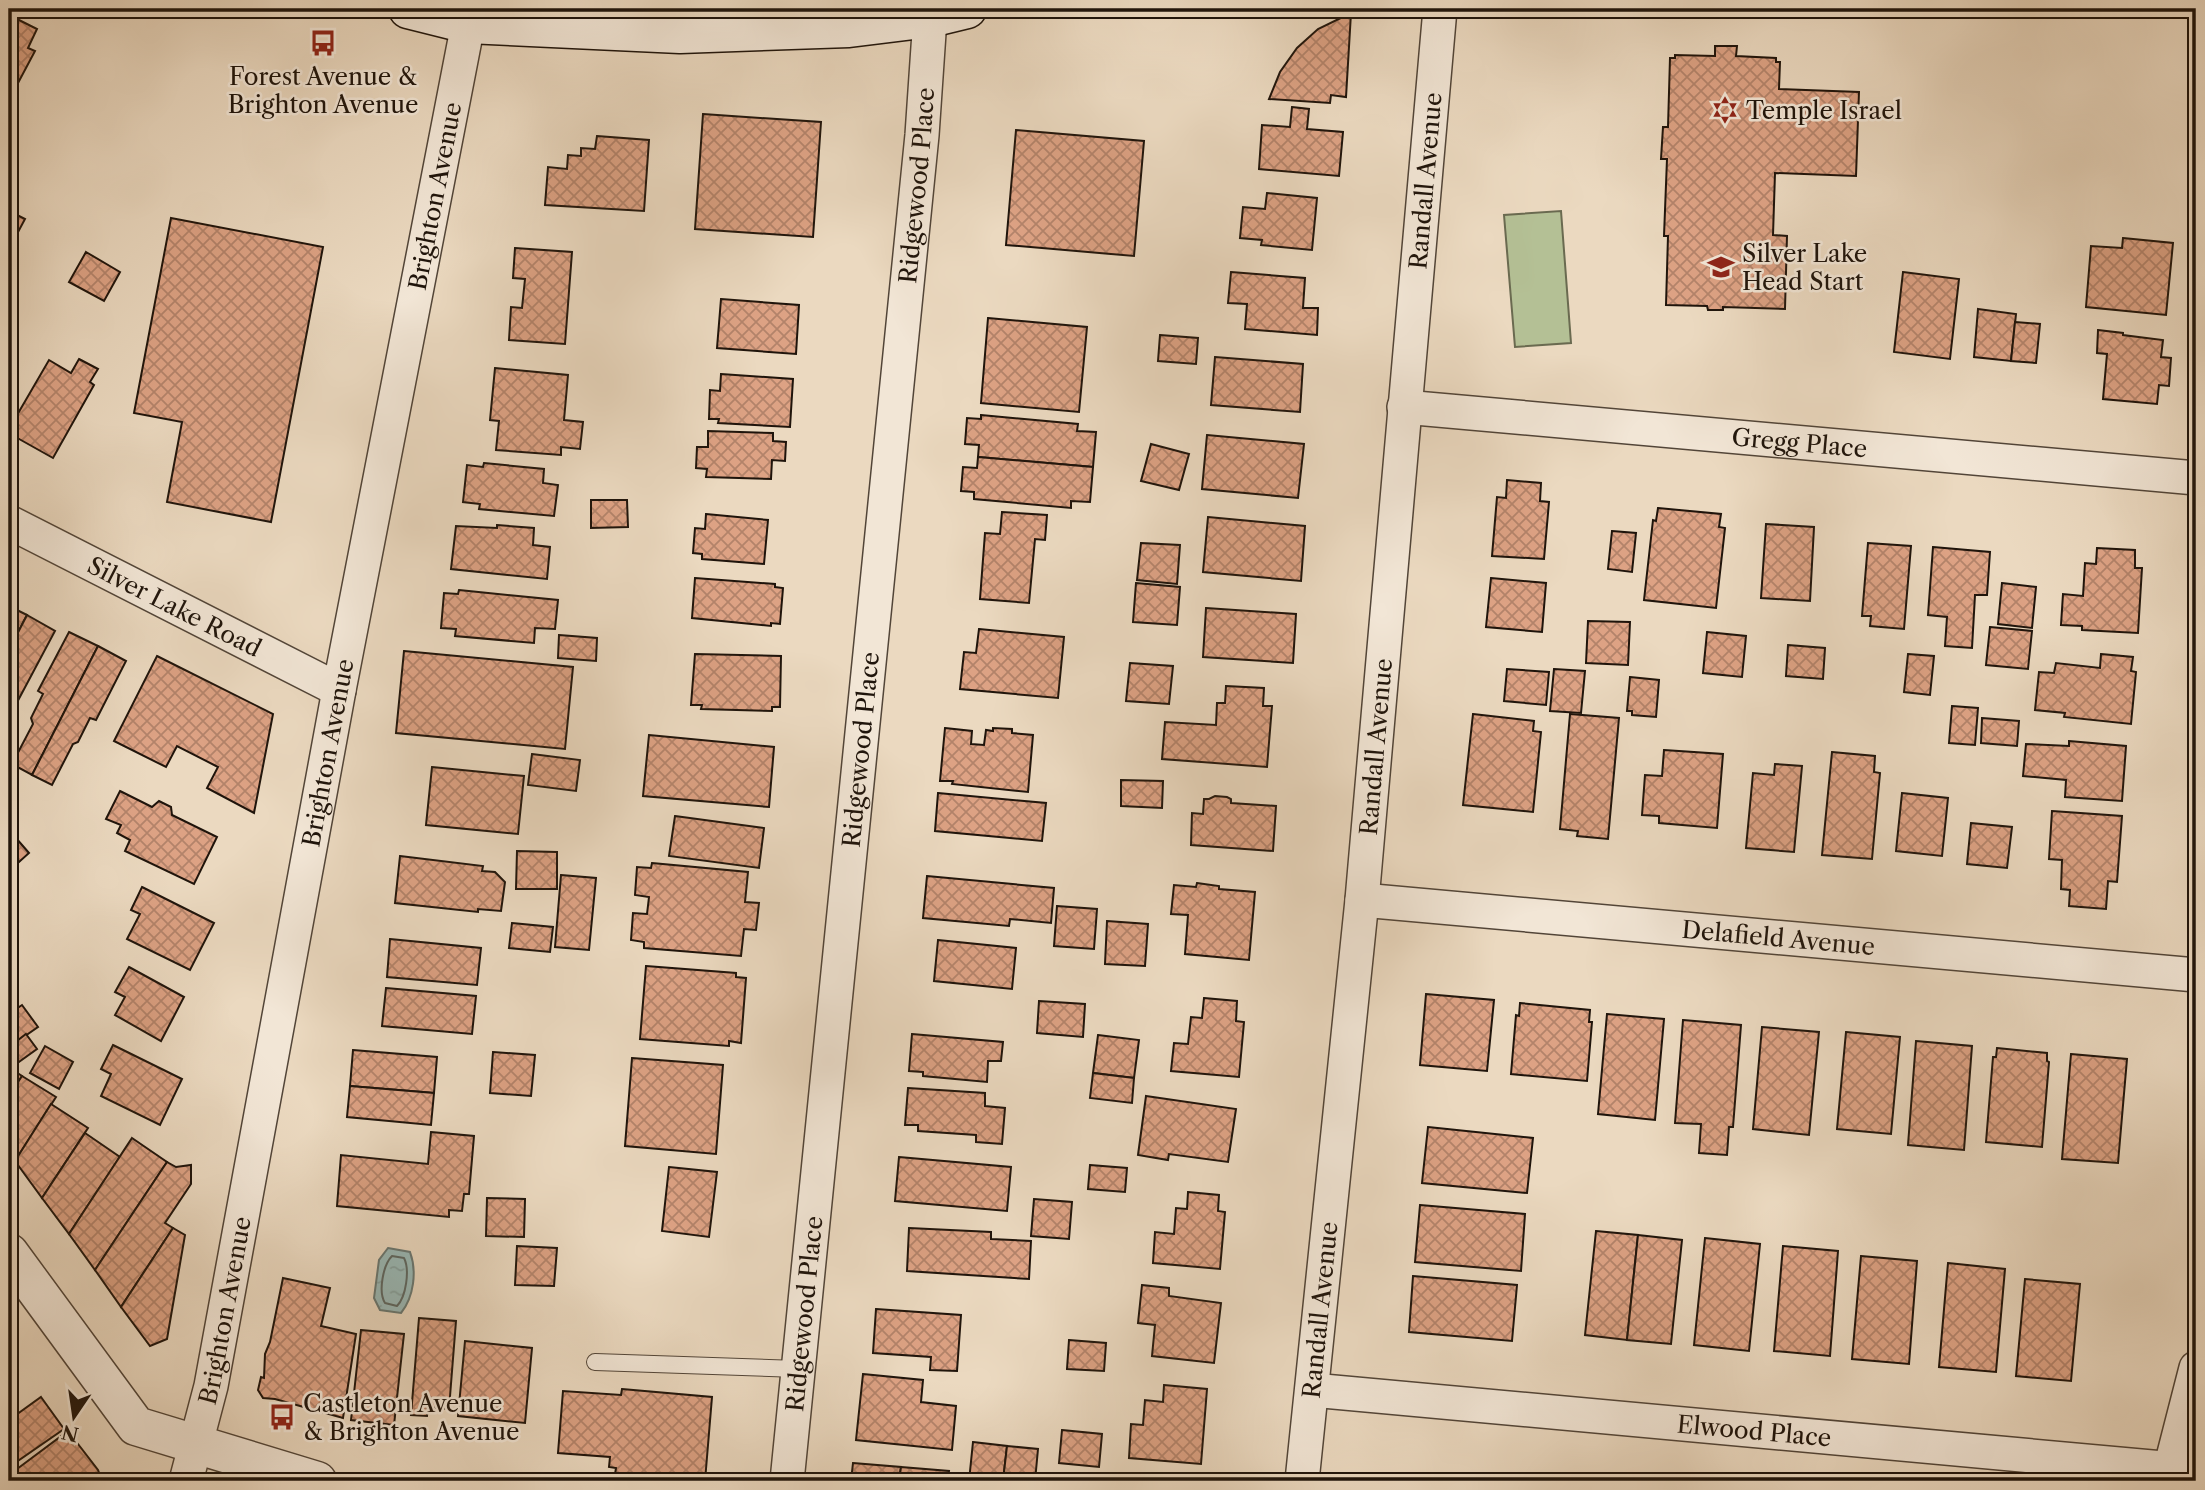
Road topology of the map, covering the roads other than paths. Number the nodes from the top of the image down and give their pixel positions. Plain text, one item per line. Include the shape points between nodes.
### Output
1 (408, 9) edge
2 (967, 9) edge
3 (1440, 9) edge
4 (930, 18) junction
5 (468, 24) junction
6 (1404, 407) junction
7 (2196, 478) edge
8 (9, 522) edge
9 (339, 690) junction
10 (1362, 900) junction
11 (2196, 975) edge
12 (9, 1253) edge
13 (595, 1363) dead end
14 (2196, 1368) edge
15 (798, 1369) junction
16 (1312, 1390) junction
17 (192, 1464) edge
18 (2178, 1474) edge
19 (317, 1481) edge
20 (787, 1481) edge
21 (1302, 1481) edge

1 - 5 main road
2 - 4 main road
3 - 6 street, Randall Avenue
4 - 5 main road via 849,28 680,34
4 - 15 street, Ridgewood Place
5 - 9 street, Brighton Avenue
6 - 7 street, Gregg Place
6 - 10 street, Randall Avenue
8 - 9 street, Silver Lake Road
9 - 17 street, Brighton Avenue via 211,1386
10 - 11 street, Delafield Avenue
10 - 16 street, Randall Avenue
12 - 17 main road via 136,1426
13 - 15 lane
14 - 18 street
15 - 20 street, Ridgewood Place
16 - 18 street, Elwood Place
16 - 21 street, Randall Avenue
17 - 19 main road

